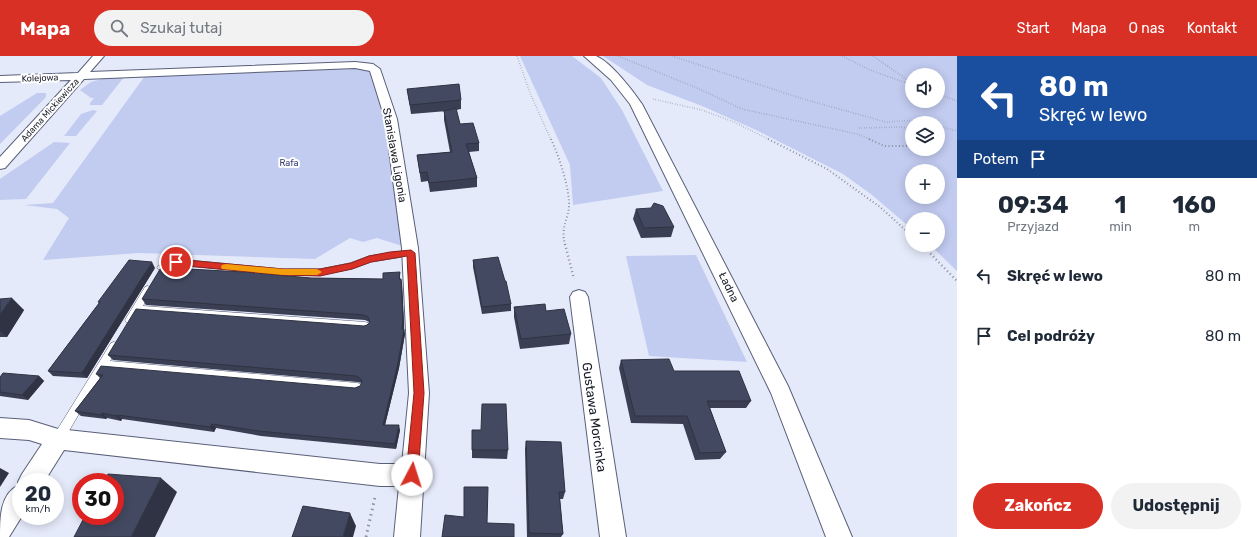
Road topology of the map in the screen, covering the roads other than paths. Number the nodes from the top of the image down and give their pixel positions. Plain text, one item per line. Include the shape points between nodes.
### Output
1 (99, 56) edge
2 (589, 56) edge
3 (81, 76) junction
4 (0, 79) edge
5 (0, 165) edge
6 (411, 253) junction
7 (579, 297) road end
8 (136, 309) junction
9 (365, 326) edge
10 (125, 328) edge
11 (118, 340) edge
12 (102, 365) junction
13 (357, 387) edge
14 (0, 428) edge
15 (58, 439) junction
16 (36, 473) edge
17 (412, 475) junction
18 (12, 510) edge
19 (0, 528) edge
20 (407, 537) edge
21 (613, 537) edge
22 (840, 537) edge

1 - 3 street, Adama Mickiewicza
2 - 22 street, Ładna via 612,74 636,104 781,392
3 - 4 street, Kolejowa
3 - 5 street, Adama Mickiewicza
3 - 6 street, Stanisława Ligonia via 355,65 375,69 391,119
6 - 8 lane via 369,259 352,266 320,272 283,272 176,262 161,268
6 - 17 street, Stanisława Ligonia via 419,393
7 - 21 street, Gustawa Morcinka
8 - 9 lane
8 - 10 lane
11 - 12 lane
12 - 13 lane
12 - 15 lane
14 - 15 street via 29,430
15 - 16 street
15 - 17 street via 380,475
17 - 20 street, Stanisława Ligonia
18 - 19 street

